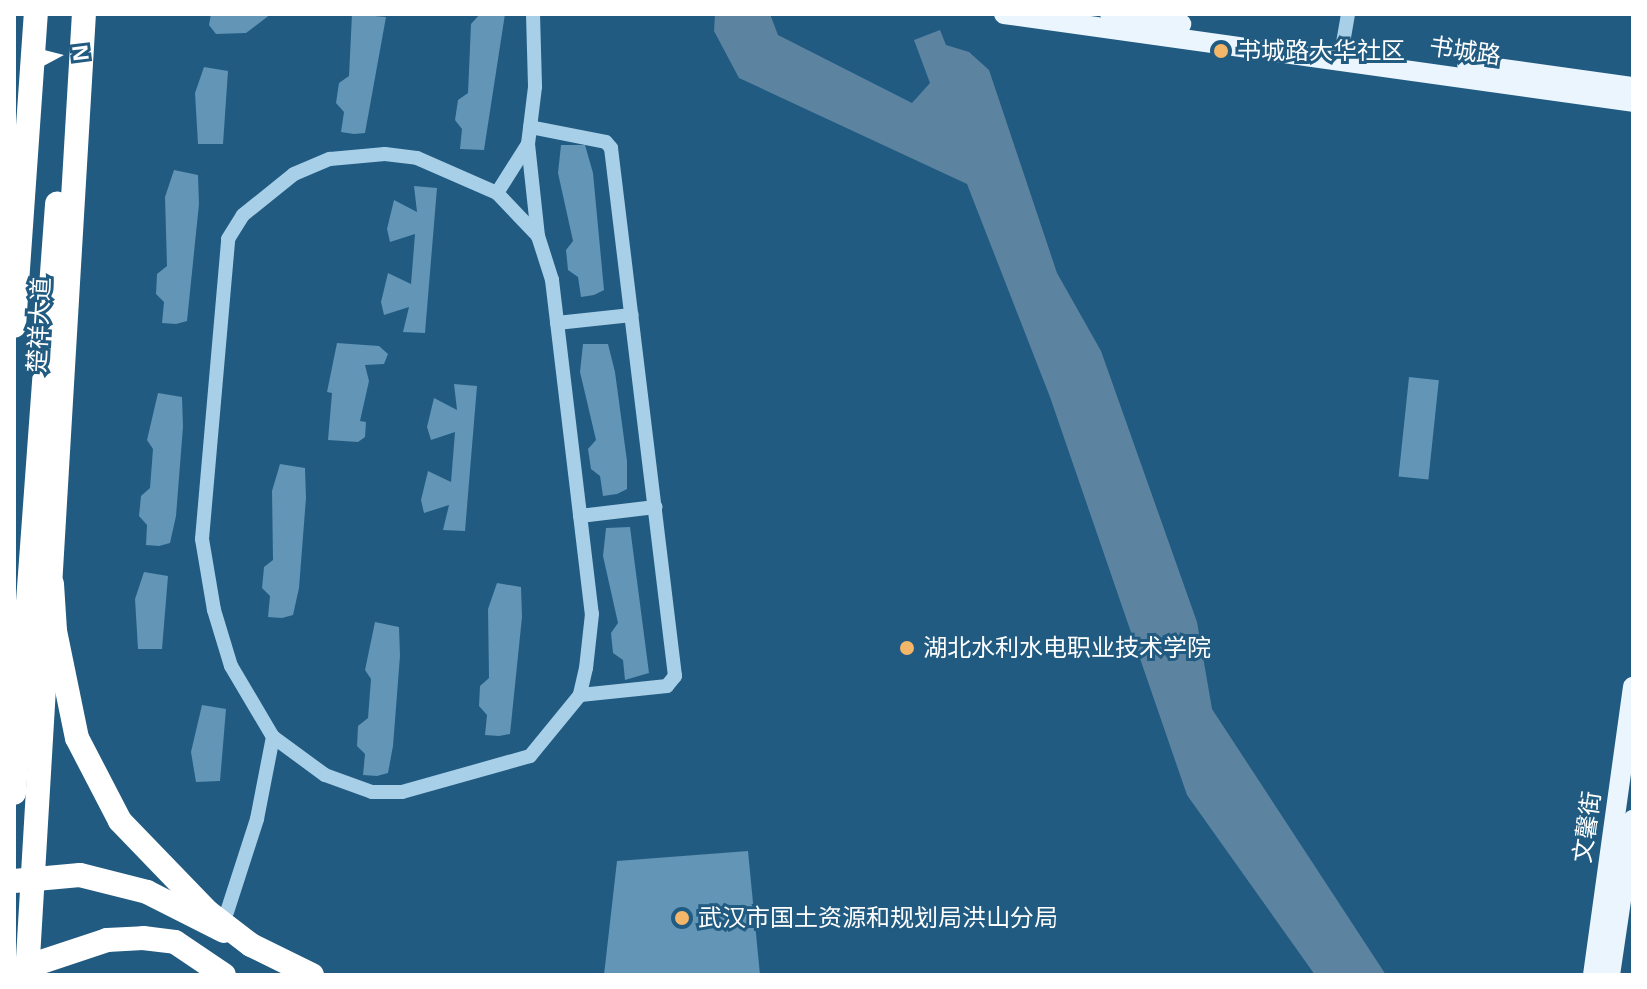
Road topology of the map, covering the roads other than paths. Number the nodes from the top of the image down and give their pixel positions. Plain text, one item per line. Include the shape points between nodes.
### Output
1 (21, 14) edge
2 (36, 14) edge
3 (69, 14) edge
4 (84, 14) edge
5 (533, 14) edge
6 (1004, 14) edge
7 (1110, 14) edge
8 (1348, 14) edge
9 (1341, 53) junction
10 (1633, 87) edge
11 (1633, 102) edge
12 (530, 127) junction
13 (14, 135) edge
14 (528, 144) junction
15 (497, 193) junction
16 (538, 236) junction
17 (50, 311) junction
18 (632, 315) junction
19 (557, 323) junction
20 (14, 326) edge
21 (655, 507) junction
22 (580, 516) junction
23 (1633, 687) edge
24 (580, 695) junction
25 (273, 737) junction
26 (14, 793) edge
27 (1633, 820) edge
28 (14, 881) edge
29 (227, 912) dead end
30 (251, 945) junction
31 (14, 971) edge
32 (27, 975) edge
33 (224, 975) edge
34 (312, 975) edge
35 (1593, 975) edge
36 (1610, 975) edge

1 - 13 highway
2 - 20 highway
3 - 17 highway
4 - 32 highway, 楚祥大道
5 - 12 street
6 - 9 main road, 书城路
7 - 9 main road, 书城路
8 - 9 street
9 - 10 main road, 书城路
9 - 11 main road, 书城路
12 - 14 street
12 - 18 street via 611,148
14 - 15 street
14 - 16 street
15 - 16 street
15 - 25 street via 417,158 330,159 271,189 228,239 202,539 231,666
16 - 19 street
17 - 26 highway
17 - 30 highway, bridge via 55,631 77,738 120,821 147,854
18 - 19 street
18 - 21 street
19 - 22 street
21 - 22 street
21 - 24 street via 675,676 667,686
22 - 24 street via 592,614
23 - 35 main road, 文馨街
24 - 25 street via 530,756 402,792 372,792 325,775
25 - 29 street via 257,819
27 - 36 main road, 文馨街
28 - 30 highway, bridge via 45,874 111,879
30 - 34 highway, bridge
31 - 33 highway, bridge via 107,940 143,938 175,942

